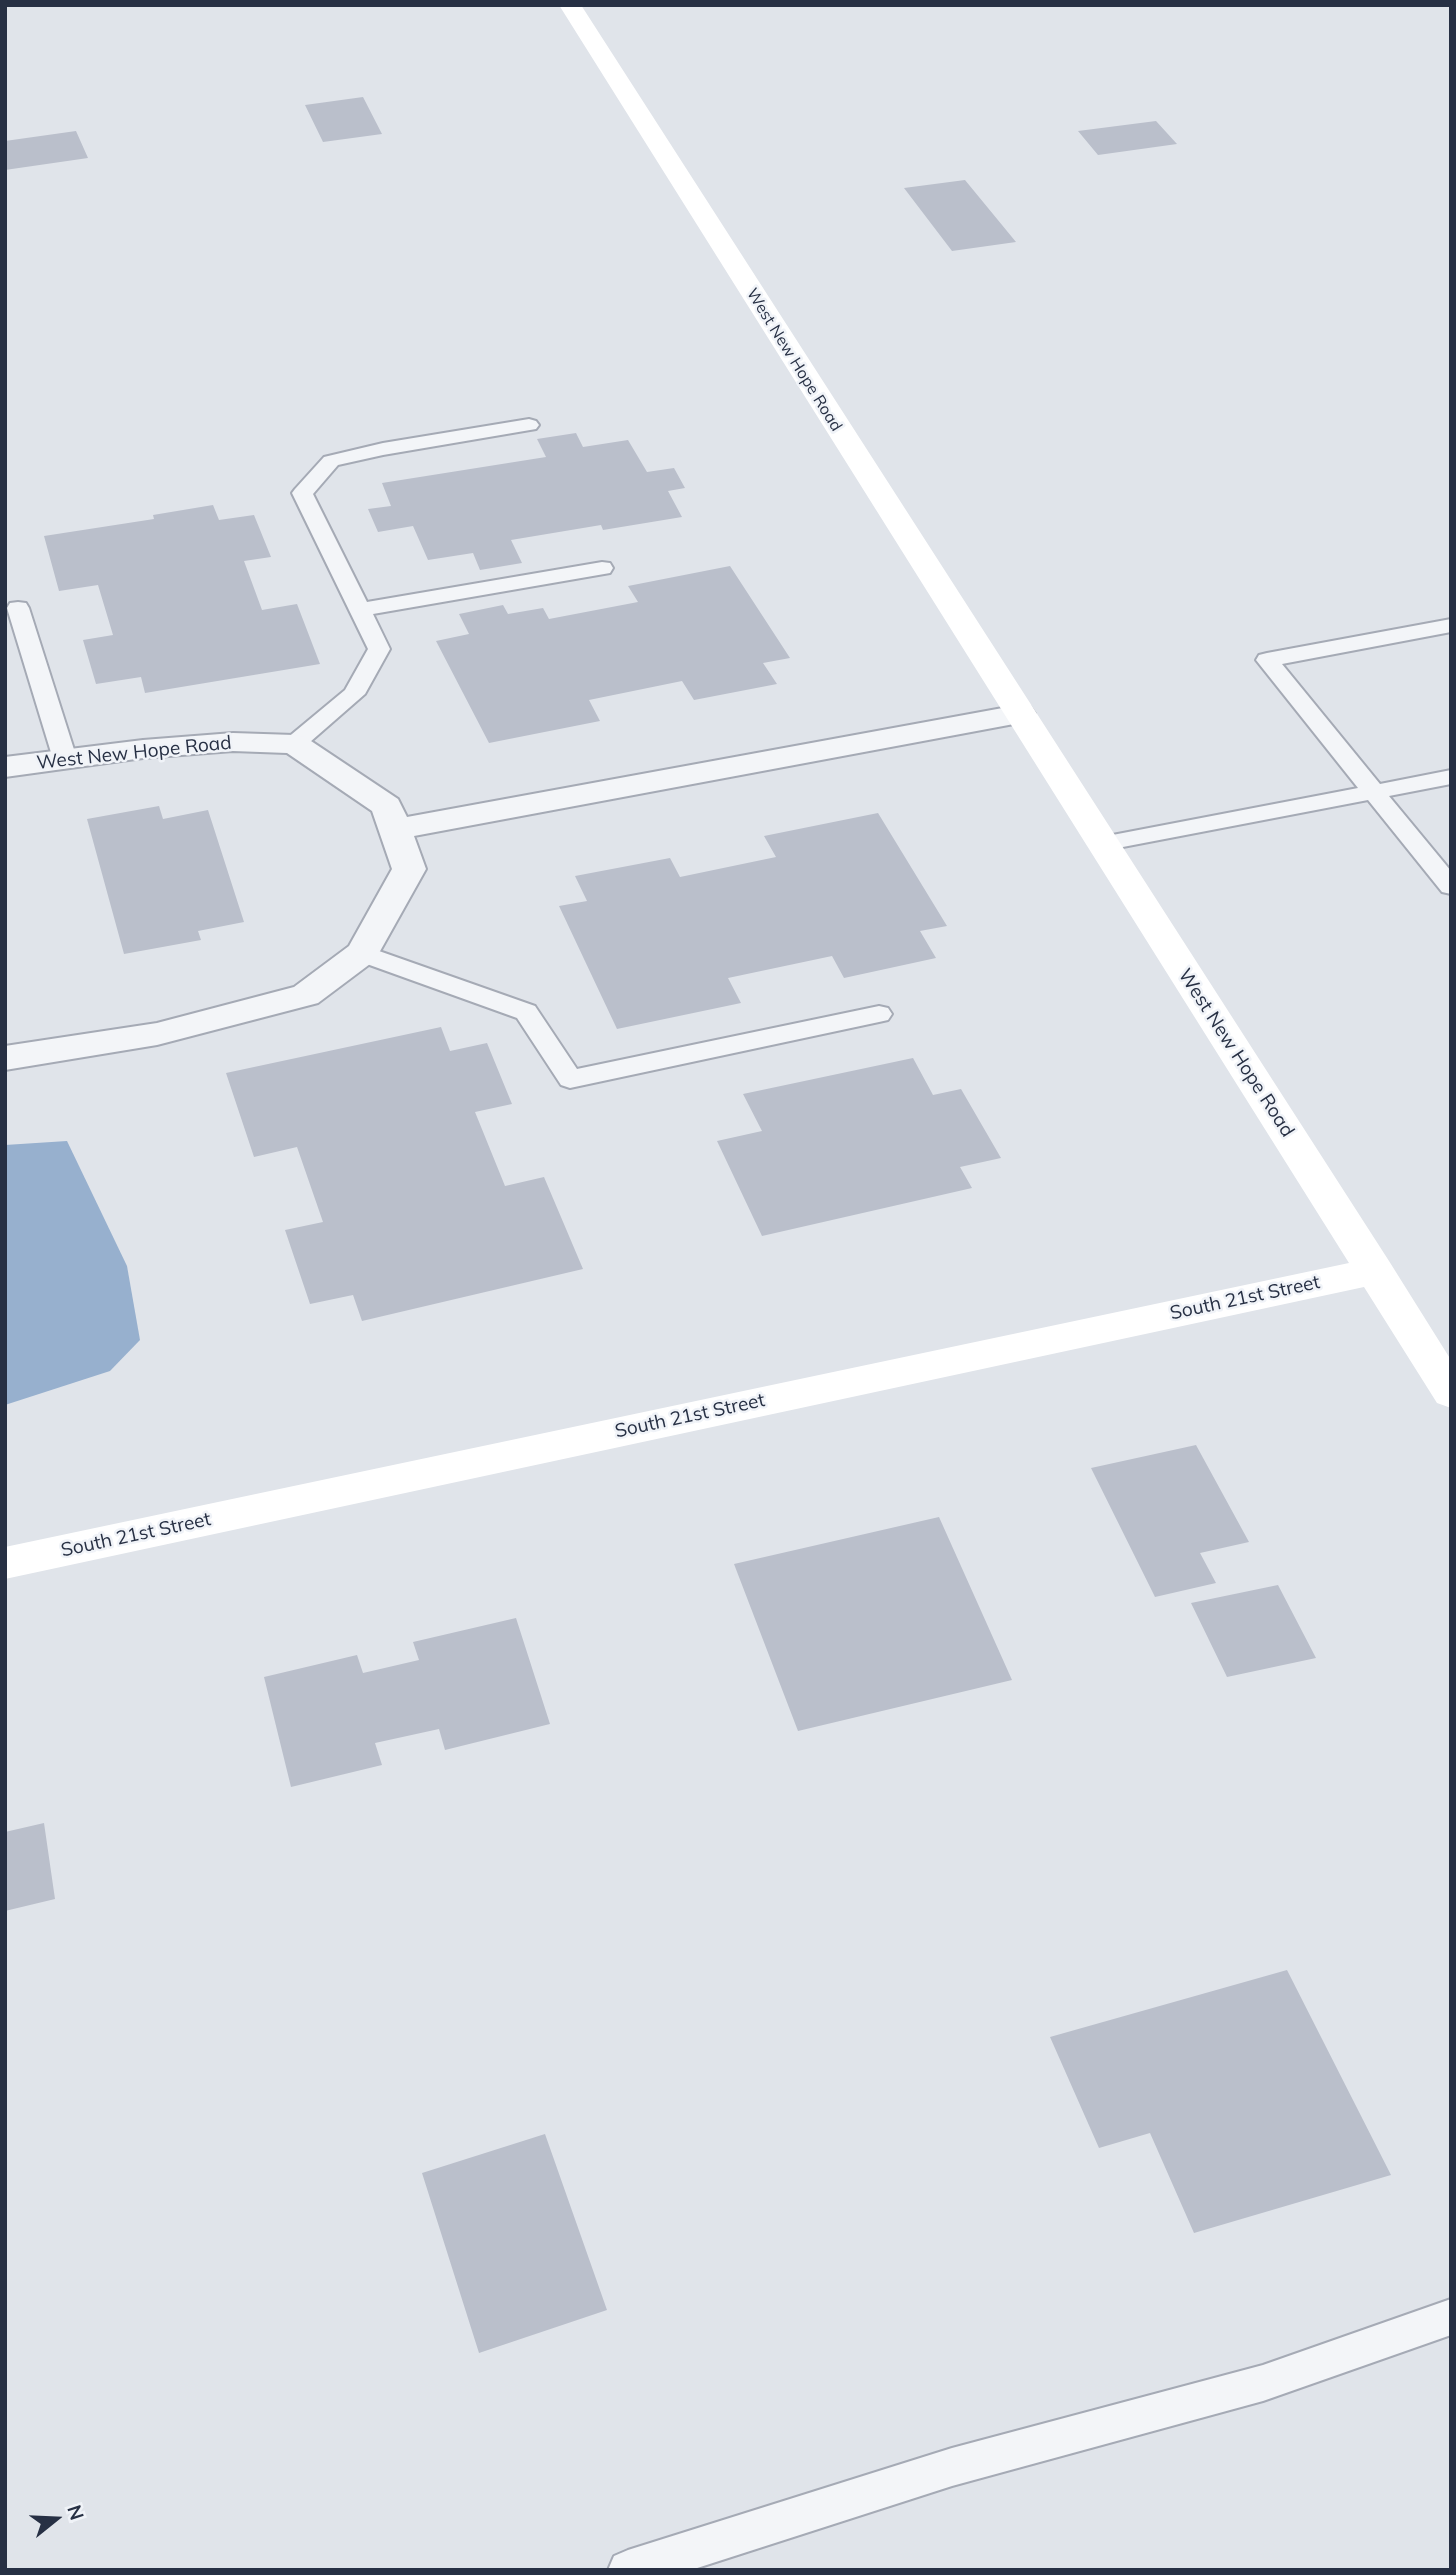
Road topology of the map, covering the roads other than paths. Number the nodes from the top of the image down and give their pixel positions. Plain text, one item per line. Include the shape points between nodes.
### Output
1 (570, 5) edge
2 (529, 425) dead end
3 (602, 568) dead end
4 (18, 608) dead end
5 (358, 610) junction
6 (1451, 625) edge
7 (1018, 714) junction
8 (295, 744) junction
9 (65, 759) junction
10 (5, 767) edge
11 (1451, 777) edge
12 (1373, 792) junction
13 (396, 829) junction
14 (1102, 844) junction
15 (1451, 887) edge
16 (362, 953) junction
17 (879, 1014) dead end
18 (5, 1058) edge
19 (1375, 1271) junction
20 (1451, 1393) edge
21 (5, 1563) edge
22 (1451, 2317) edge
23 (628, 2570) edge

1 - 7 main road, West New Hope Road
2 - 5 lane via 331,461 302,493
3 - 5 lane
4 - 9 lane
5 - 8 lane via 379,649 354,694
6 - 12 lane via 1267,660
7 - 13 street
7 - 14 main road, West New Hope Road
8 - 9 street, West New Hope Road via 233,742
8 - 13 street via 387,806
9 - 10 street, West New Hope Road
11 - 12 lane
12 - 14 lane
12 - 15 lane
13 - 16 street via 409,869
14 - 19 main road, West New Hope Road
16 - 17 lane via 526,1012 570,1079
16 - 18 street via 306,995 157,1034
19 - 20 main road, West New Hope Road
19 - 21 main road, South 21st Street
22 - 23 lane via 1263,2384 952,2467

